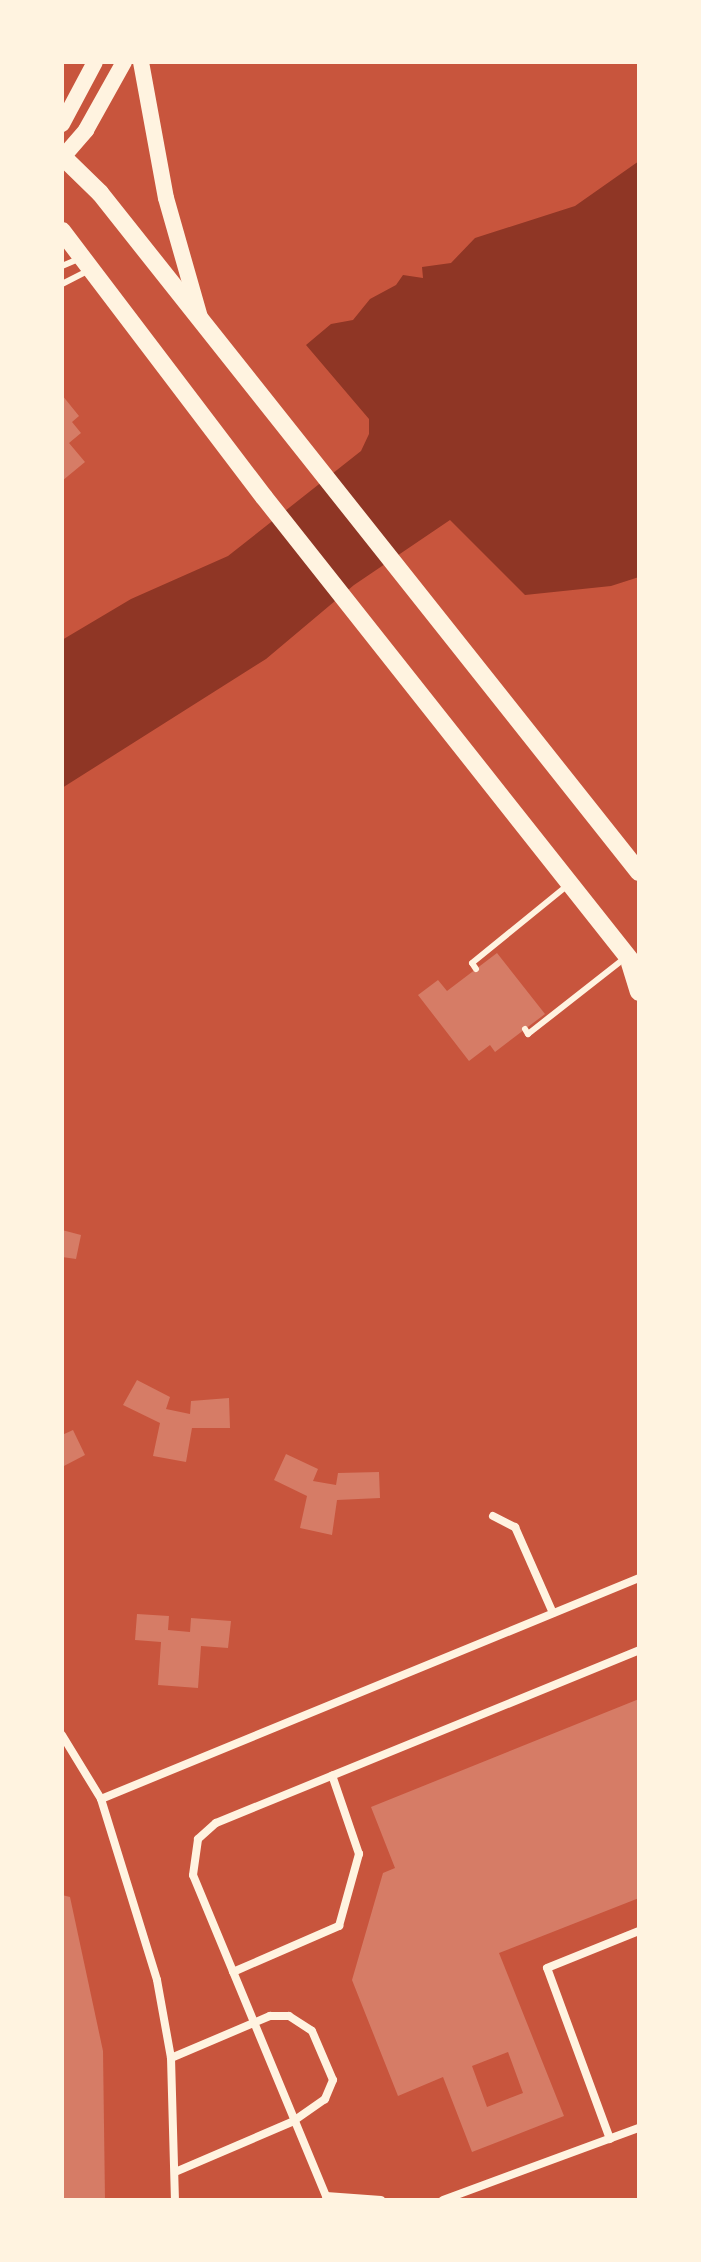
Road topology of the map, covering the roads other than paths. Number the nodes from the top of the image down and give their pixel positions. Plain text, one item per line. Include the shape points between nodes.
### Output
1 (95, 62) edge
2 (124, 62) edge
3 (141, 62) edge
4 (62, 124) edge
5 (63, 158) edge
6 (62, 231) edge
7 (88, 263) junction
8 (62, 266) edge
9 (62, 284) edge
10 (201, 319) junction
11 (639, 872) edge
12 (571, 883) junction
13 (633, 964) edge
14 (476, 969) dead end
15 (639, 992) edge
16 (525, 1029) dead end
17 (493, 1516) dead end
18 (639, 1578) edge
19 (553, 1613) junction
20 (639, 1650) edge
21 (62, 1735) edge
22 (332, 1775) junction
23 (101, 1799) junction
24 (639, 1931) edge
25 (233, 1972) junction
26 (254, 2023) junction
27 (171, 2058) junction
28 (294, 2121) junction
29 (639, 2128) edge
30 (610, 2139) junction
31 (175, 2172) junction
32 (175, 2200) edge
33 (381, 2200) edge
34 (443, 2200) edge

1 - 4 main road
2 - 5 main road
3 - 10 main road via 166,198
5 - 10 highway via 100,193
6 - 7 highway
7 - 8 lane
7 - 9 lane
7 - 12 highway via 264,497
10 - 11 highway
12 - 13 highway
12 - 14 lane via 472,963
13 - 15 highway
13 - 16 lane via 528,1034
17 - 19 street via 515,1527
18 - 19 street
19 - 23 street
20 - 22 street
21 - 23 street
22 - 25 street via 359,1854 339,1926
22 - 25 street via 216,1823 198,1839 193,1875
23 - 27 street via 151,1958
24 - 30 street via 547,1968
25 - 26 street
26 - 27 street
26 - 28 street
26 - 28 street via 279,2015 302,2020 331,2070 329,2095
27 - 31 street
28 - 31 street
28 - 33 street via 326,2196
29 - 30 street
30 - 34 street
31 - 32 street

